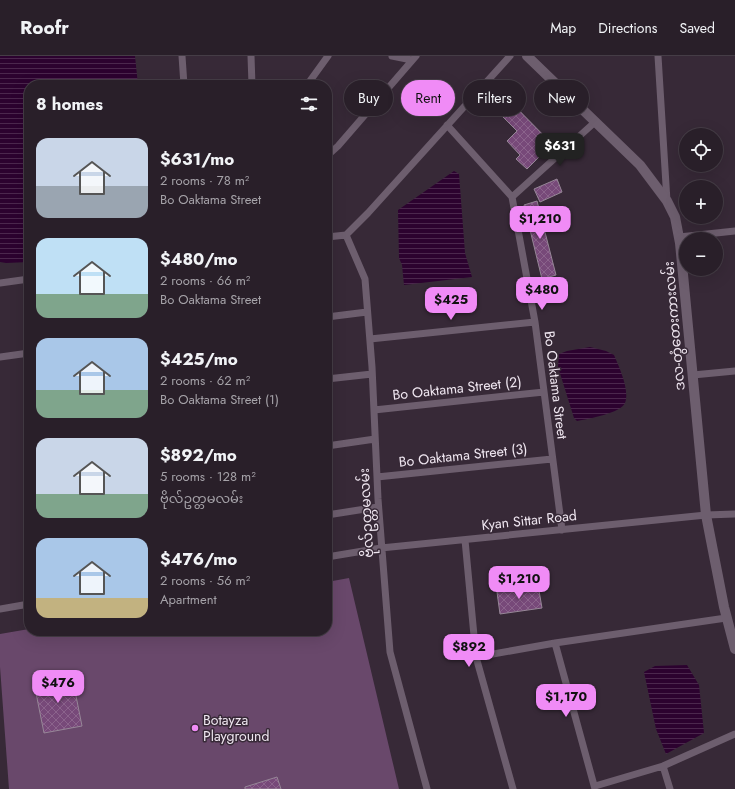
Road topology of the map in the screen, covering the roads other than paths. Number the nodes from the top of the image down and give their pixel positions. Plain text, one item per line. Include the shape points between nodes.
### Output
1 (182, 56) edge
2 (251, 56) edge
3 (328, 56) edge
4 (392, 56) edge
5 (510, 56) edge
6 (527, 56) edge
7 (658, 56) edge
8 (414, 58) edge
9 (184, 80) edge
10 (252, 80) edge
11 (311, 80) edge
12 (595, 122) junction
13 (447, 125) junction
14 (332, 151) edge
15 (512, 198) junction
16 (667, 201) junction
17 (735, 231) edge
18 (723, 232) edge
19 (346, 235) junction
20 (332, 236) edge
21 (679, 237) edge
22 (683, 276) edge
23 (24, 280) edge
24 (0, 283) edge
25 (368, 312) junction
26 (332, 316) edge
27 (534, 322) junction
28 (370, 339) junction
29 (24, 355) edge
30 (0, 357) edge
31 (735, 371) edge
32 (372, 374) junction
33 (693, 375) junction
34 (332, 378) edge
35 (544, 392) junction
36 (374, 410) junction
37 (375, 439) junction
38 (332, 445) edge
39 (552, 459) junction
40 (377, 477) junction
41 (378, 507) junction
42 (332, 514) edge
43 (735, 514) edge
44 (706, 515) junction
45 (562, 530) junction
46 (465, 540) junction
47 (381, 548) junction
48 (332, 556) edge
49 (24, 605) edge
50 (0, 609) edge
51 (726, 618) junction
52 (555, 643) junction
53 (735, 649) edge
54 (476, 657) junction
55 (735, 734) edge
56 (663, 766) junction
57 (595, 788) edge
58 (427, 789) edge
59 (513, 789) edge
60 (670, 789) edge

1 - 9 street
2 - 10 street
3 - 11 street
4 - 8 street
5 - 13 street
6 - 12 main road, ဒလ-တွံတေးကားလမ်း
7 - 16 street
8 - 14 street
12 - 15 street
12 - 16 main road, ဒလ-တွံတေးကားလမ်း via 640,166
13 - 15 street
13 - 19 street
15 - 27 street, Bo Oaktama Street
16 - 21 main road, ဒလ-တွံတေးကားလမ်း via 675,217
17 - 18 street
19 - 20 street
19 - 25 street, ဗိုလ်ဥတ္တမလမ်း via 365,279
22 - 33 main road, ဒလ-တွံတေးကားလမ်း
23 - 24 street
25 - 26 street
25 - 28 street, ဗိုလ်ဥတ္တမလမ်း
27 - 28 street
27 - 35 street, Bo Oaktama Street
28 - 32 street, ဗိုလ်ဥတ္တမလမ်း
29 - 30 street
31 - 33 street
32 - 34 street
32 - 36 street, ဗိုလ်ဥတ္တမလမ်း
33 - 44 main road, ဒလ-တွံတေးကားလမ်း
35 - 36 street, Bo Oaktama Street (2)
35 - 39 street, Bo Oaktama Street
36 - 37 street, ဗိုလ်ဥတ္တမလမ်း
37 - 38 street
37 - 40 street, ဗိုလ်ဥတ္တမလမ်း
39 - 40 street, Bo Oaktama Street (3)
39 - 45 street, Bo Oaktama Street
40 - 41 street, ဗိုလ်ဥတ္တမလမ်း
41 - 42 street
41 - 47 street, ဗိုလ်ဥတ္တမလမ်း
43 - 44 street, Kyan Sittar Road
44 - 45 street, Kyan Sittar Road
44 - 51 main road, ဒလ-တွံတေးကားလမ်း
45 - 46 street, Kyan Sittar Road
46 - 47 street, Kyan Sittar Road
46 - 54 street
47 - 48 street, Kyan Sittar Road
47 - 58 street, ဗိုလ်ဥတ္တမလမ်း via 390,652
49 - 50 street
51 - 52 street
51 - 53 main road, ဒလ-တွံတေးကားလမ်း
52 - 54 street
52 - 57 street
54 - 59 street
55 - 56 street
56 - 57 street
56 - 60 street

